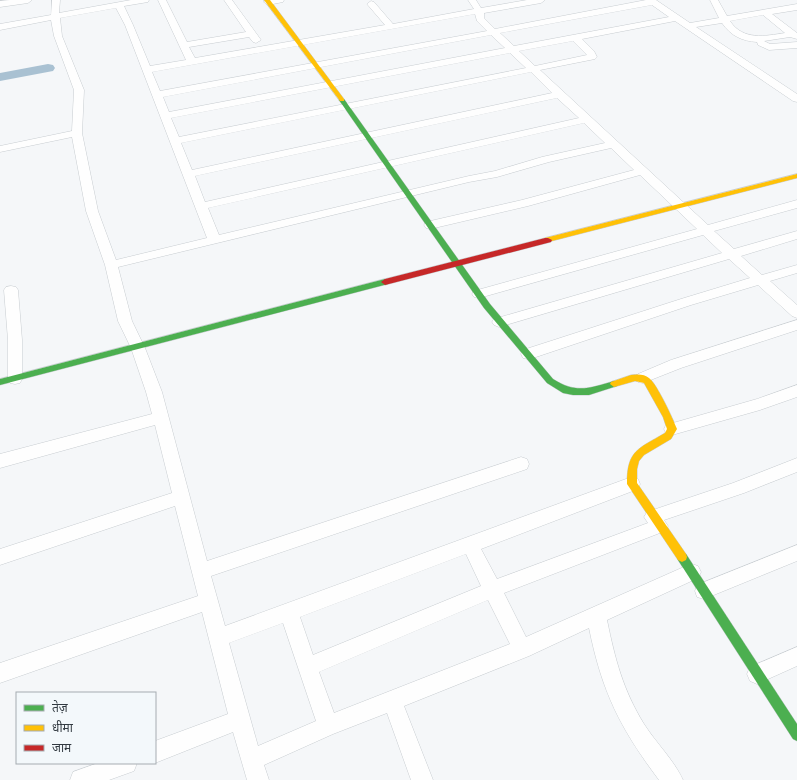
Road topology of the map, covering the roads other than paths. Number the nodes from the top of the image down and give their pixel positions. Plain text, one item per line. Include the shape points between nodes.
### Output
1 (28, 0) edge
2 (56, 0) edge
3 (145, 0) edge
4 (162, 0) edge
5 (228, 0) edge
6 (280, 0) edge
7 (472, 0) edge
8 (541, 0) edge
9 (714, 0) edge
10 (268, 1) edge
11 (651, 1) edge
12 (123, 3) edge
13 (0, 4) edge
14 (371, 4) dead end
15 (797, 7) edge
16 (479, 11) junction
17 (764, 12) junction
18 (56, 16) junction
19 (677, 18) junction
20 (725, 18) junction
21 (797, 24) edge
22 (390, 26) junction
23 (687, 26) junction
24 (782, 26) junction
25 (0, 27) edge
26 (492, 31) junction
27 (251, 34) junction
28 (795, 36) edge
29 (576, 38) junction
30 (756, 38) junction
31 (299, 42) junction
32 (184, 45) junction
33 (797, 45) edge
34 (262, 49) junction
35 (512, 50) junction
36 (192, 62) junction
37 (314, 64) junction
38 (146, 70) junction
39 (534, 70) junction
40 (330, 85) junction
41 (560, 94) junction
42 (157, 95) junction
43 (797, 99) edge
44 (347, 107) junction
45 (165, 116) junction
46 (587, 119) junction
47 (77, 132) junction
48 (366, 134) junction
49 (174, 141) junction
50 (614, 144) junction
51 (0, 149) edge
52 (386, 163) junction
53 (642, 171) junction
54 (188, 174) junction
55 (797, 176) edge
56 (407, 194) junction
57 (797, 204) edge
58 (201, 206) junction
59 (680, 206) junction
60 (430, 225) junction
61 (704, 229) junction
62 (797, 234) edge
63 (214, 239) junction
64 (730, 253) junction
65 (458, 264) junction
66 (111, 265) junction
67 (797, 269) edge
68 (760, 280) junction
69 (11, 290) dead end
70 (479, 294) junction
71 (797, 313) edge
72 (500, 322) junction
73 (797, 325) edge
74 (138, 348) junction
75 (528, 354) junction
76 (643, 378) junction
77 (15, 379) junction
78 (0, 382) edge
79 (797, 391) edge
80 (161, 416) junction
81 (672, 429) junction
82 (0, 461) edge
83 (521, 464) dead end
84 (797, 465) edge
85 (632, 484) junction
86 (182, 497) junction
87 (656, 522) junction
88 (470, 546) junction
89 (797, 553) edge
90 (0, 557) edge
91 (201, 571) junction
92 (692, 572) junction
93 (491, 590) junction
94 (704, 591) junction
95 (209, 602) junction
96 (289, 612) junction
97 (596, 615) junction
98 (218, 638) junction
99 (522, 649) junction
100 (797, 656) edge
101 (308, 667) junction
102 (0, 673) edge
103 (757, 674) junction
104 (392, 700) junction
105 (241, 719) junction
106 (328, 726) junction
107 (797, 735) edge
108 (156, 752) edge
109 (251, 760) junction
110 (123, 764) edge
111 (81, 780) edge
112 (258, 780) edge
113 (422, 780) edge
114 (672, 780) edge

1 - 13 street
2 - 18 street
3 - 12 street
4 - 32 street
5 - 27 street
6 - 10 street
7 - 16 street
8 - 16 street
9 - 20 street
10 - 31 street
11 - 19 street
11 - 26 street
12 - 18 street
12 - 38 street via 128,25
14 - 22 street
15 - 17 street
16 - 22 street
16 - 26 street via 480,19
17 - 20 street
17 - 24 street
18 - 25 street
18 - 47 street via 58,36 79,90
19 - 23 street
19 - 29 street
20 - 23 street
20 - 30 street via 730,28 739,36
21 - 24 street
22 - 31 street
23 - 43 street
24 - 28 street
26 - 35 street
26 - 37 street
27 - 32 street
27 - 34 street
28 - 30 street
29 - 35 street
29 - 39 street via 592,57
30 - 33 street via 766,46
31 - 34 street
31 - 37 street
32 - 36 street
34 - 36 street
35 - 39 street
35 - 40 street
36 - 38 street
37 - 40 street
37 - 42 street
38 - 42 street
39 - 41 street
39 - 44 street
40 - 44 street
40 - 45 street
41 - 46 street
41 - 48 street
42 - 45 street
44 - 48 street
44 - 49 street
45 - 49 street
46 - 50 street
46 - 52 street
47 - 51 street
47 - 66 street via 92,212
48 - 52 street
48 - 54 street
49 - 54 street
50 - 53 street
50 - 56 street
52 - 56 street
52 - 58 street
53 - 59 street
53 - 60 street
54 - 58 street
55 - 59 street
56 - 60 street
56 - 63 street
57 - 61 street
58 - 63 street
59 - 61 street
59 - 65 street
60 - 65 street
61 - 64 street
61 - 70 street
62 - 64 street
63 - 66 street
64 - 68 street
64 - 72 street
65 - 70 street
65 - 74 street
66 - 74 street via 125,321
67 - 68 street
68 - 71 street
68 - 75 street
69 - 77 street
70 - 72 street
72 - 75 street
73 - 76 street via 676,364
74 - 77 street
74 - 80 street
75 - 76 street via 550,381 568,392 580,393 630,378
76 - 81 street via 668,416
77 - 78 street
79 - 81 street
80 - 82 street
80 - 86 street
81 - 85 street via 664,438 638,455 632,468
83 - 91 street
84 - 87 street
85 - 87 street
85 - 88 street
86 - 90 street
86 - 91 street
87 - 92 street
87 - 93 street
88 - 93 street
88 - 96 street
89 - 94 street
91 - 95 street
92 - 94 street
92 - 97 street
93 - 99 street
93 - 101 street
94 - 103 street
95 - 98 street
95 - 102 street
96 - 98 street
96 - 101 street
97 - 99 street
97 - 114 street via 612,682 623,706 646,746
98 - 105 street
99 - 104 street
100 - 103 street
101 - 106 street
103 - 107 street
104 - 106 street
104 - 113 street
105 - 108 street
105 - 109 street
106 - 109 street
109 - 112 street
110 - 111 street

